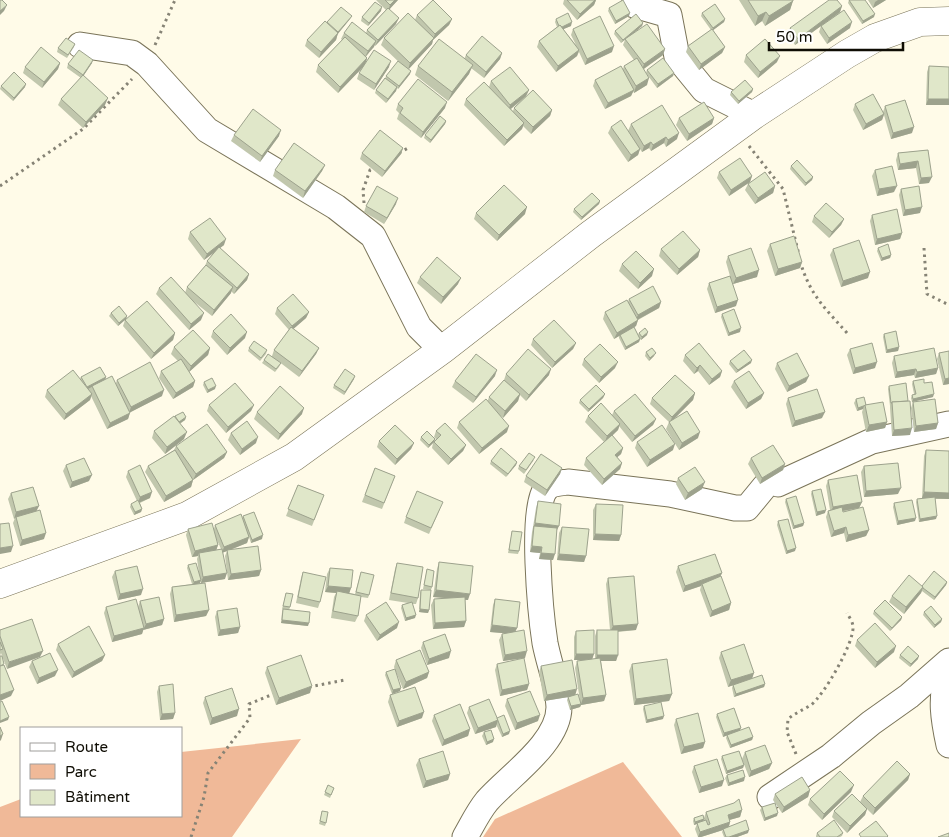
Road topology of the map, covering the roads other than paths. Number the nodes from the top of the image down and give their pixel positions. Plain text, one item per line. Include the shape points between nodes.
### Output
1 (634, 5) dead end
2 (949, 21) edge
3 (80, 44) dead end
4 (754, 115) junction
5 (442, 350) junction
6 (949, 424) edge
7 (0, 584) edge
8 (949, 661) edge
9 (949, 673) edge
10 (949, 746) edge
11 (770, 797) dead end
12 (465, 837) edge

1 - 4 street via 669,15 677,57 704,90
2 - 4 main road via 920,22 875,38
3 - 5 street via 132,53 147,64 207,130 336,207 373,236 419,327
4 - 5 main road via 591,234
5 - 7 main road via 294,457 187,516
6 - 12 street via 872,441 778,484 770,480 746,508 670,494 568,482 546,488 537,545 545,643 558,706 556,724 544,743 486,803
8 - 11 street via 831,756
9 - 10 street via 944,684 943,713

